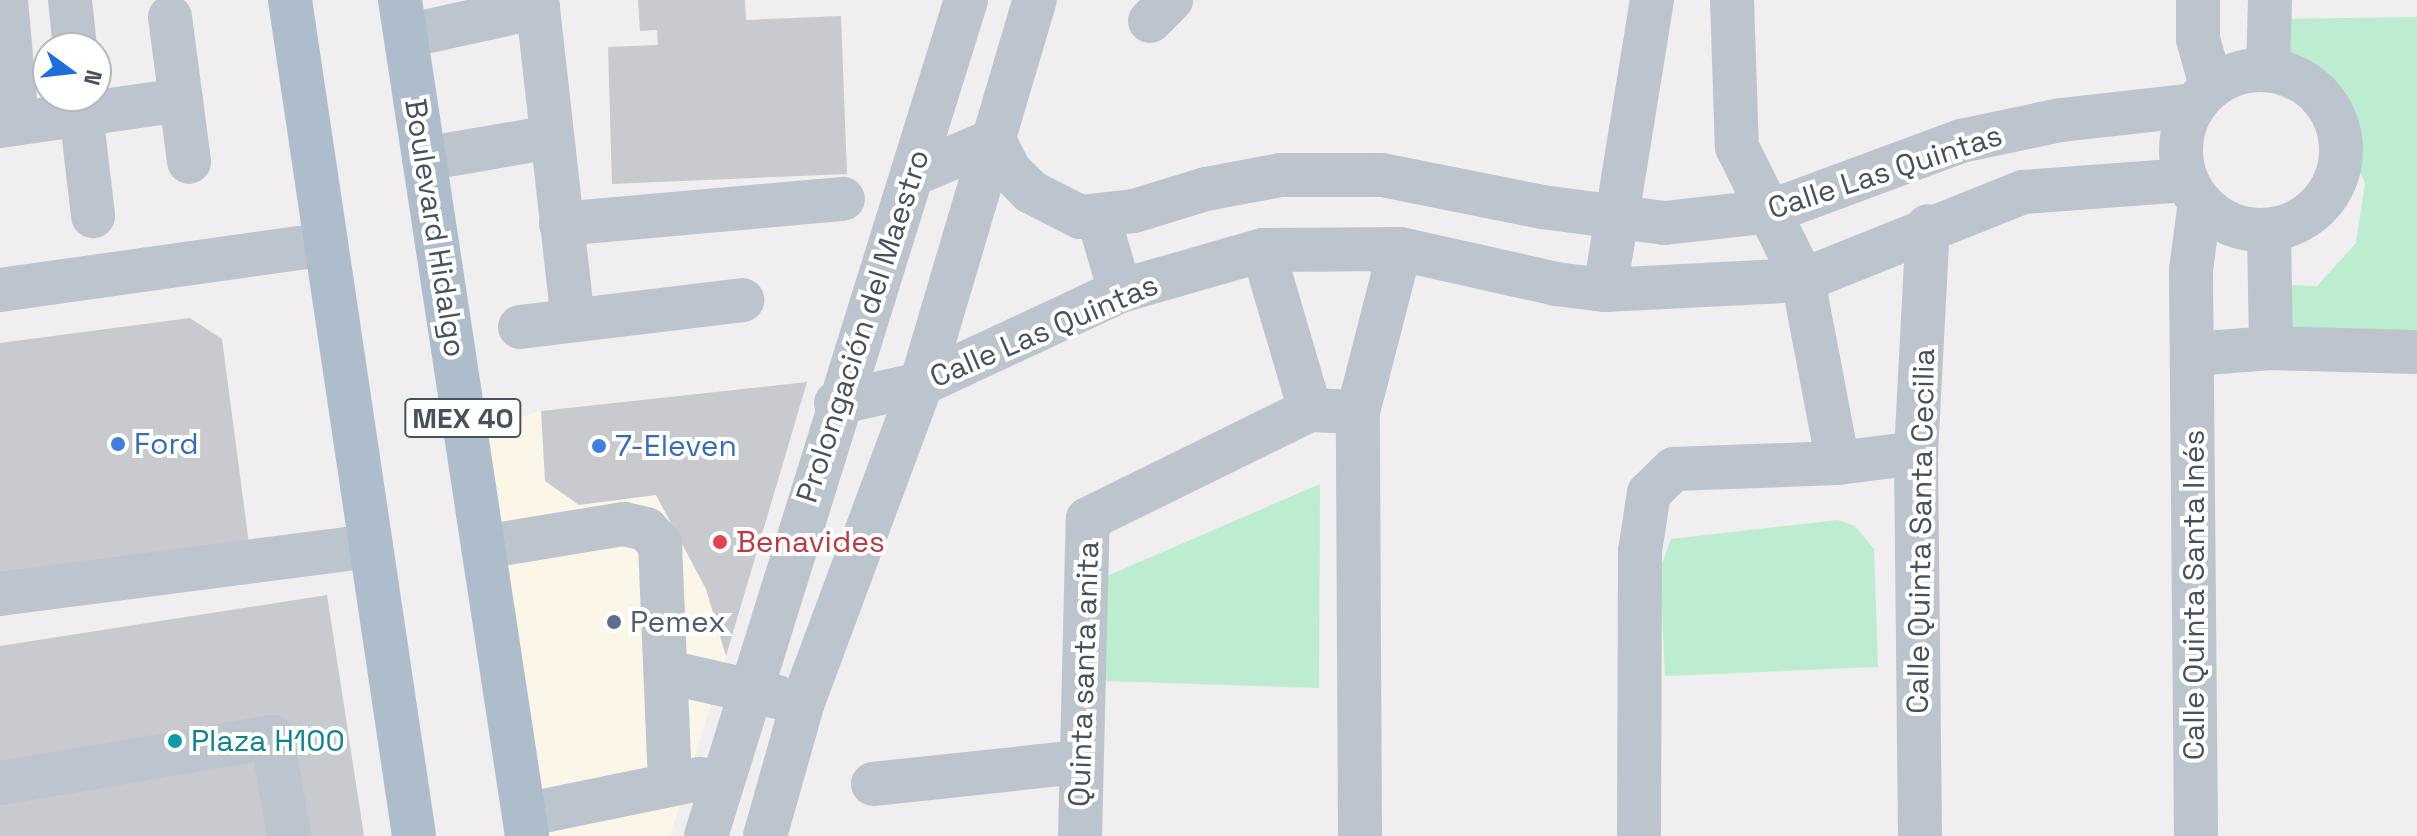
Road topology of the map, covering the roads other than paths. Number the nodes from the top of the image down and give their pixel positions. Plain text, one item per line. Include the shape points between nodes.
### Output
1 (6, 0) edge
2 (70, 0) edge
3 (290, 0) edge
4 (966, 0) edge
5 (1035, 0) edge
6 (1652, 0) edge
7 (1732, 0) edge
8 (2198, 0) edge
9 (2270, 0) edge
10 (537, 4) edge
11 (170, 17) dead end
12 (403, 18) edge
13 (73, 32) edge
14 (2268, 68) junction
15 (2203, 96) junction
16 (181, 100) junction
17 (112, 103) edge
18 (55, 112) edge
19 (81, 112) edge
20 (8, 125) edge
21 (552, 137) junction
22 (994, 140) junction
23 (424, 159) junction
24 (189, 162) dead end
25 (914, 174) junction
26 (2193, 191) junction
27 (843, 199) dead end
28 (1772, 211) junction
29 (93, 216) dead end
30 (1098, 216) junction
31 (1613, 219) junction
32 (561, 224) junction
33 (1928, 226) junction
34 (2269, 231) junction
35 (326, 244) junction
36 (1400, 249) junction
37 (1263, 250) junction
38 (1803, 280) junction
39 (0, 290) edge
40 (1605, 290) junction
41 (1120, 291) junction
42 (742, 300) dead end
43 (573, 320) junction
44 (520, 327) dead end
45 (2271, 348) junction
46 (2417, 352) edge
47 (2193, 354) junction
48 (921, 384) junction
49 (836, 403) junction
50 (1310, 410) junction
51 (1358, 412) junction
52 (1916, 453) junction
53 (1838, 463) junction
54 (371, 546) junction
55 (483, 547) junction
56 (0, 594) edge
57 (668, 672) junction
58 (748, 690) junction
59 (803, 702) junction
60 (1080, 762) junction
61 (722, 775) junction
62 (0, 783) edge
63 (873, 784) dead end
64 (670, 785) junction
65 (526, 826) edge
66 (406, 835) edge
67 (289, 836) edge
68 (706, 836) edge
69 (765, 836) edge
70 (1080, 836) edge
71 (1360, 836) edge
72 (1639, 836) edge
73 (1920, 836) edge
74 (2196, 836) edge

1 - 20 street
2 - 13 street
3 - 35 main road
4 - 25 street, Prolongación del Maestro
5 - 22 street
6 - 31 street
7 - 28 street via 1737,147
8 - 15 street
9 - 14 street
10 - 12 street
10 - 21 street
11 - 16 street
12 - 23 main road, Boulevard Hidalgo / MEX 40
14 - 15 street via 2240,69
14 - 34 street via 2311,86 2330,107 2340,132 2341,160 2333,186 2317,209 2294,224
15 - 26 street via 2182,142
15 - 28 street, Calle Las Quintas via 1961,141
16 - 17 street
16 - 24 street
18 - 20 street
19 - 29 street
21 - 23 street
21 - 32 street
22 - 25 street
22 - 30 street, Calle Las Quintas via 1009,170 1031,192 1080,217
22 - 48 street
23 - 55 main road, Boulevard Hidalgo / MEX 40
25 - 49 street, Prolongación del Maestro
26 - 33 street, Calle Las Quintas via 2023,192
26 - 34 street via 2219,219 2243,229
26 - 47 street, Calle Quinta Santa Inés
27 - 32 street
28 - 31 street, Calle Las Quintas via 1665,223
28 - 38 street
30 - 31 street, Calle Las Quintas via 1253,179 1382,175
30 - 41 street
31 - 40 street
32 - 43 street
33 - 38 street, Calle Las Quintas
33 - 52 street, Calle Quinta Santa Cecilia
34 - 45 street
35 - 39 street
35 - 54 main road
36 - 37 street, Calle Las Quintas
36 - 40 street, Calle Las Quintas
36 - 51 street
37 - 41 street, Calle Las Quintas
37 - 50 street
38 - 40 street, Calle Las Quintas
38 - 53 street
41 - 48 street, Calle Las Quintas
42 - 43 street
43 - 44 street
45 - 46 street
45 - 47 street
47 - 74 street, Calle Quinta Santa Inés
48 - 49 street, Calle Las Quintas
48 - 59 street
49 - 58 street, Prolongación del Maestro
50 - 51 street
50 - 60 street, Quinta santa anita via 1088,519
51 - 71 street
52 - 53 street
52 - 73 street, Calle Quinta Santa Cecilia
53 - 72 street via 1674,469 1649,493 1640,551
54 - 56 street
54 - 66 main road
55 - 57 street via 624,524 646,529 660,544
55 - 65 main road, Boulevard Hidalgo / MEX 40
57 - 58 street
57 - 64 street
58 - 59 street
58 - 61 street, Prolongación del Maestro
59 - 69 street
60 - 63 street
60 - 70 street, Quinta santa anita
61 - 64 street
61 - 68 street, Prolongación del Maestro
62 - 67 street via 272,737
64 - 65 street

